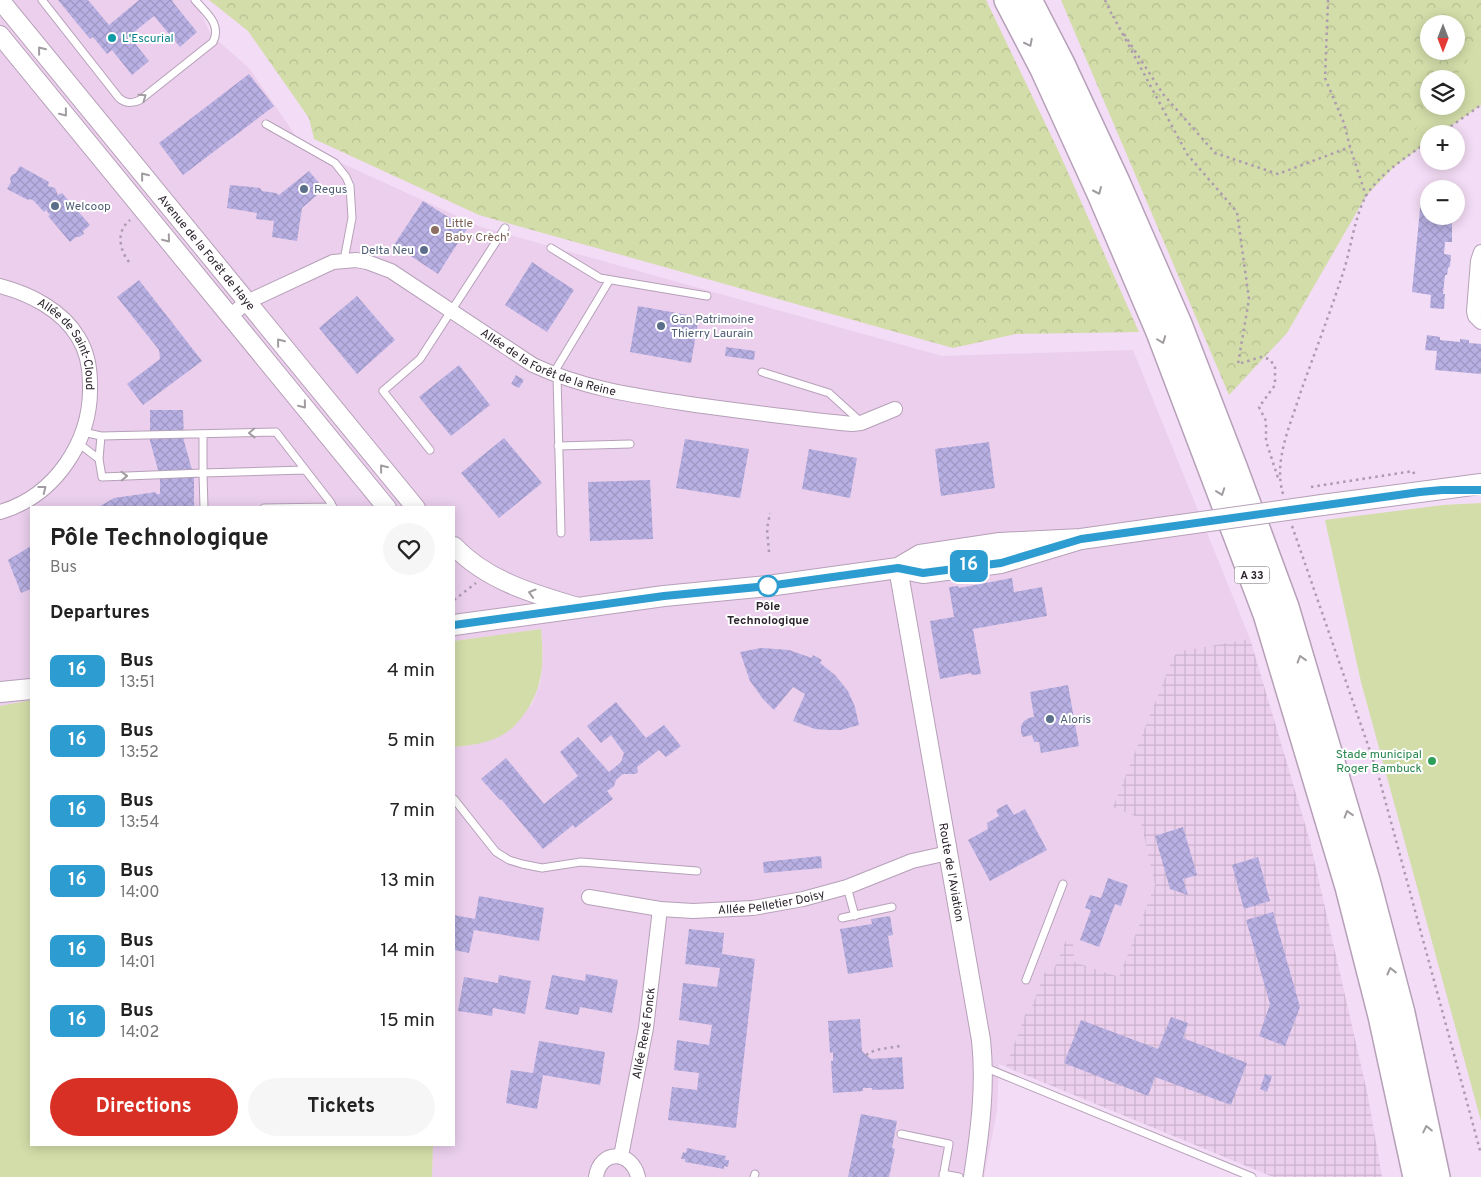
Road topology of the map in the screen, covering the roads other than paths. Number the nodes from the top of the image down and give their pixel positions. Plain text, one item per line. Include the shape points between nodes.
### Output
1 (0, 0) edge
2 (42, 0) edge
3 (195, 0) edge
4 (1007, 0) edge
5 (1029, 0) edge
6 (0, 35) edge
7 (266, 124) dead end
8 (505, 228) dead end
9 (551, 248) dead end
10 (1481, 252) edge
11 (344, 260) junction
12 (609, 281) junction
13 (0, 286) edge
14 (707, 296) dead end
15 (247, 302) junction
16 (451, 311) junction
17 (230, 316) junction
18 (1481, 322) edge
19 (762, 372) dead end
20 (555, 375) junction
21 (895, 409) dead end
22 (861, 423) junction
23 (203, 434) junction
24 (100, 436) junction
25 (81, 438) junction
26 (630, 444) dead end
27 (558, 446) junction
28 (430, 450) dead end
29 (99, 459) junction
30 (305, 470) junction
31 (203, 473) junction
32 (1481, 484) edge
33 (370, 488) junction
34 (1442, 490) junction
35 (1481, 490) edge
36 (204, 506) edge
37 (333, 506) edge
38 (375, 506) edge
39 (385, 506) edge
40 (414, 506) edge
41 (0, 512) edge
42 (561, 533) dead end
43 (455, 547) edge
44 (898, 568) junction
45 (579, 608) junction
46 (455, 625) edge
47 (455, 800) edge
48 (948, 854) junction
49 (697, 871) dead end
50 (1063, 884) dead end
51 (847, 887) junction
52 (589, 897) dead end
53 (892, 907) dead end
54 (660, 909) junction
55 (855, 916) junction
56 (842, 918) dead end
57 (1026, 980) dead end
58 (983, 1066) junction
59 (901, 1134) dead end
60 (621, 1156) junction
61 (943, 1176) edge
62 (596, 1177) edge
63 (638, 1177) edge
64 (959, 1177) edge
65 (973, 1177) edge
66 (1252, 1177) edge
67 (1416, 1177) edge
68 (1437, 1177) edge

15 -> 1 street, Avenue de la Forêt de Haye
2 -> 3 lane via 119,98 129,103 140,100 212,42 216,35 214,24
4 -> 67 highway, A 33 via 1043,69 1155,322 1266,614 1348,887 1381,1016
68 -> 5 highway, A 33 via 1402,1013 1368,880 1286,607 1179,324 1117,182
6 -> 17 street, Avenue de la Forêt de Haye
7 - 11 lane via 335,163 346,177 350,186 352,218
8 - 16 lane
9 - 12 lane
10 - 18 street via 1474,311
11 - 15 street, Allée de la Forêt de la Reine via 333,262
11 - 16 street, Allée de la Forêt de la Reine via 367,262 391,271
12 - 14 lane
12 - 20 lane
13 - 25 street, Allée de Saint-Cloud via 42,302 79,338 90,370 89,412
15 - 17 street, Allée de la Forêt de la Reine
40 -> 15 street, Avenue de la Forêt de Haye
16 - 20 street, Allée de la Forêt de la Reine via 533,365
16 - 28 lane via 420,359 383,390
17 -> 33 street, Avenue de la Forêt de Haye
19 - 22 lane via 829,392
20 - 22 street, Allée de la Forêt de la Reine via 622,394 787,418
20 - 27 lane
21 - 22 street, Allée de la Forêt de la Reine
23 - 24 lane
30 -> 23 lane via 276,432
23 - 31 lane
24 - 25 lane
24 - 29 lane
25 - 29 lane
41 -> 25 street, Allée de Saint-Cloud via 24,502 54,480
26 - 27 lane
27 - 42 lane
29 -> 31 lane via 102,477
30 - 31 lane
30 - 37 lane
31 - 36 lane
32 - 34 main road
33 - 38 street, Avenue de la Forêt de Haye
33 - 39 street, Avenue de la Forêt de Haye
34 - 35 main road
34 - 44 main road, bridge via 1081,539 1001,563 923,573
45 -> 43 street via 524,590 487,573
44 - 45 main road
44 - 48 street, Route de l'Aviation
45 - 46 main road
47 - 49 lane via 496,852 522,864 542,868 581,862
48 - 51 street, Allée Pelletier Doisy via 912,861
48 - 58 street, Route de l'Aviation
50 - 57 lane
51 - 54 street, Allée Pelletier Doisy via 753,908
51 - 55 lane
52 - 54 street, Allée Pelletier Doisy
53 - 55 lane
54 - 60 street, Allée René Fonck via 646,1028
55 - 56 lane
58 - 65 street, Route de l'Aviation via 983,1109
58 - 66 lane
59 - 61 lane via 949,1144
60 - 62 street via 602,1162
60 - 63 street via 636,1167
61 - 64 lane

